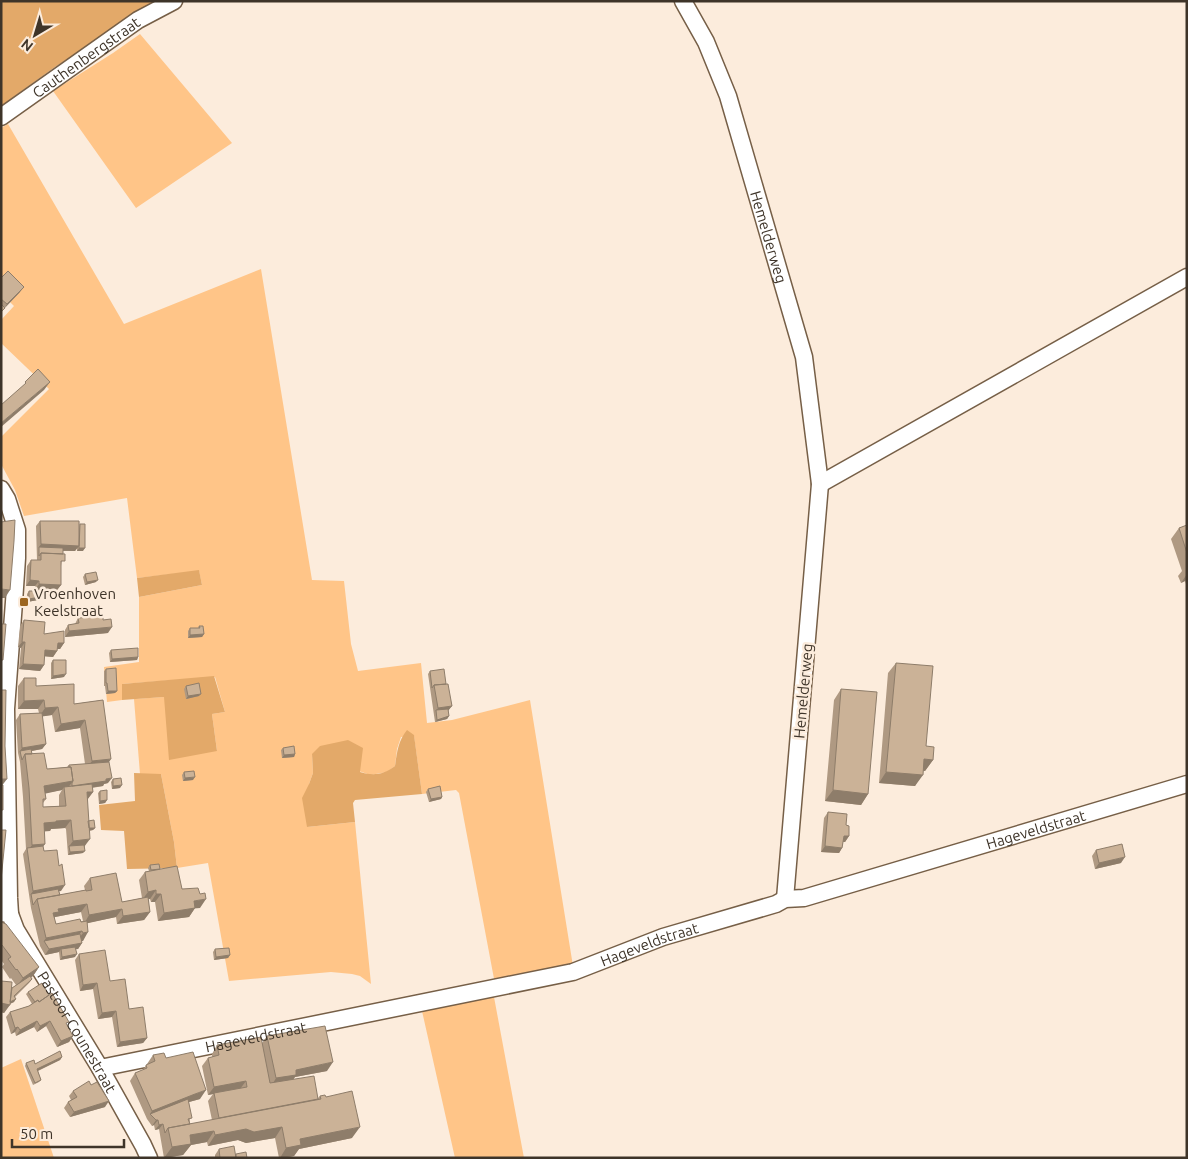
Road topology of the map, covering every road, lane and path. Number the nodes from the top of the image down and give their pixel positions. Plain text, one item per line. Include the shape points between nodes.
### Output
1 (174, 1) edge
2 (683, 1) edge
3 (1, 117) edge
4 (1187, 277) edge
5 (820, 484) junction
6 (1, 489) edge
7 (1187, 784) edge
8 (785, 899) junction
9 (6, 914) edge
10 (100, 1068) junction
11 (149, 1158) edge

1 - 3 street, Cauthenbergstraat via 138,20
2 - 5 street, Hemelderweg via 706,42 728,96 804,357
4 - 5 street
5 - 8 street, Hemelderweg
6 - 9 street, Pastoor Counestraat via 17,530 6,709
7 - 8 street, Hageveldstraat via 804,898
8 - 10 street, Hageveldstraat via 662,937 574,972
9 - 10 street, Pastoor Counestraat
10 - 11 street, Pastoor Counestraat

